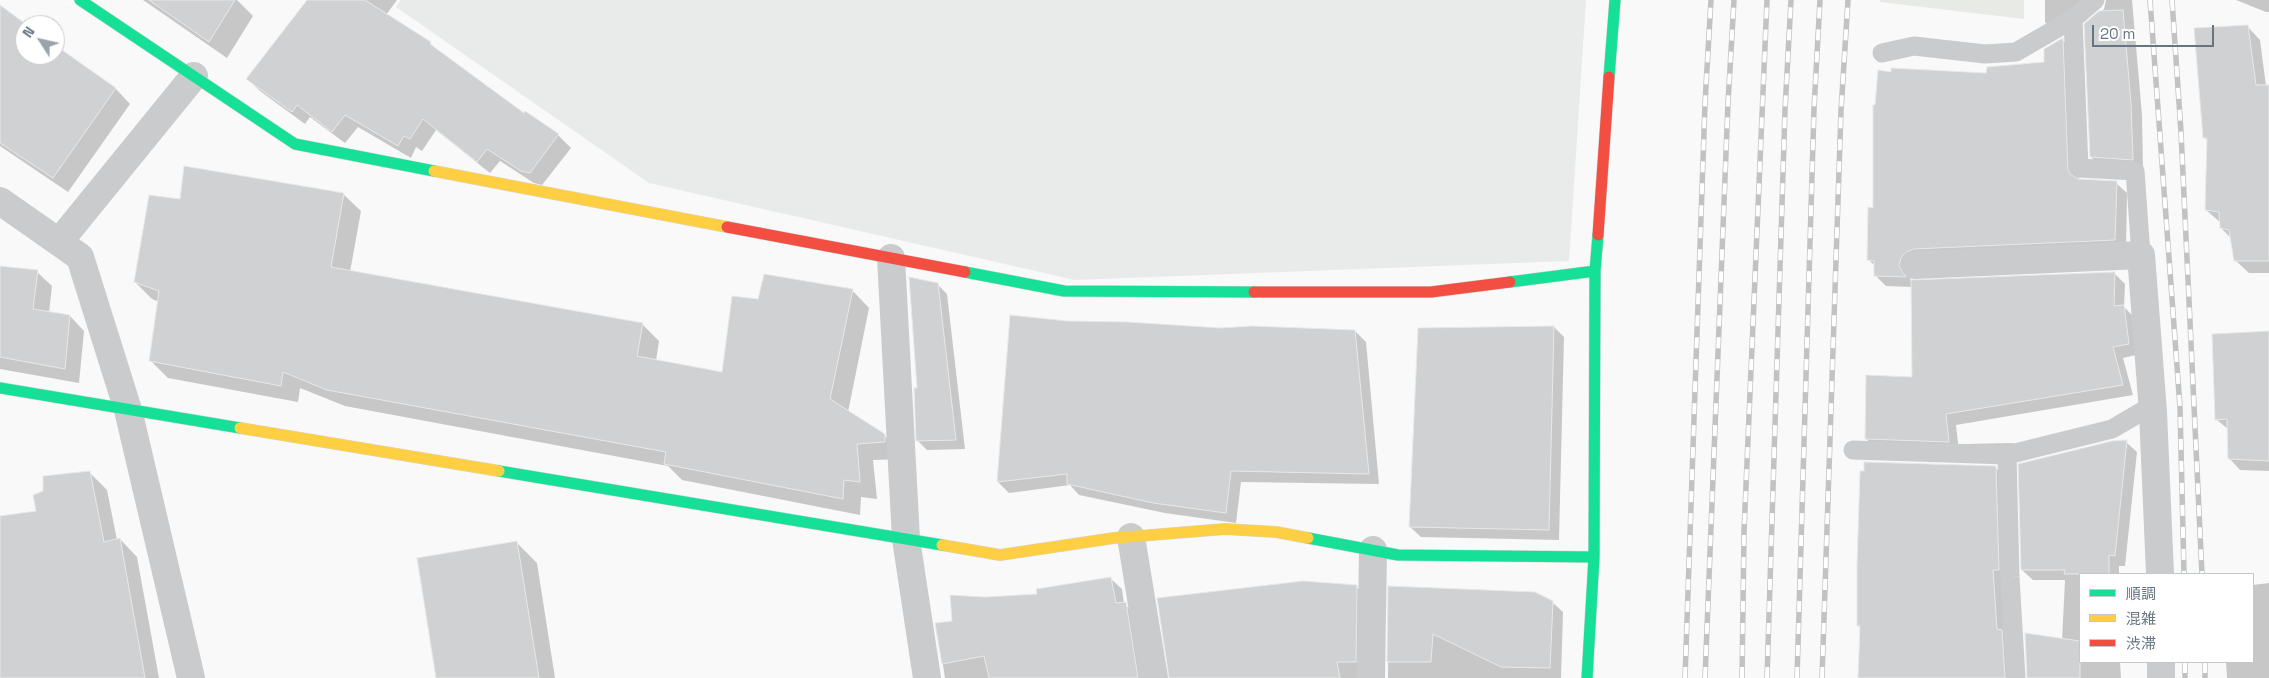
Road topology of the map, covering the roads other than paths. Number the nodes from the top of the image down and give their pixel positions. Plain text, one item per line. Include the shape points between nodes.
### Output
1 (80, 0) edge
2 (1614, 0) edge
3 (2095, 0) edge
4 (2073, 19) junction
5 (1882, 53) dead end
6 (194, 76) junction
7 (0, 201) edge
8 (59, 242) junction
9 (2141, 255) junction
10 (892, 258) junction
11 (1915, 265) dead end
12 (1595, 271) junction
13 (0, 388) edge
14 (2152, 405) junction
15 (128, 410) junction
16 (1854, 450) dead end
17 (2007, 455) junction
18 (1131, 537) junction
19 (906, 539) junction
20 (1373, 550) junction
21 (1594, 557) junction
22 (2160, 573) edge
23 (2161, 663) edge
24 (191, 678) edge
25 (927, 678) edge
26 (1154, 678) edge
27 (1371, 678) edge
28 (1588, 678) edge
29 (2016, 678) edge
30 (2161, 678) edge

1 - 6 street
2 - 12 street
3 - 4 lane
4 - 5 lane via 2016,52 1985,54 1914,46
4 - 9 lane via 2079,168 2135,171
6 - 8 street
6 - 10 street via 295,144
7 - 8 street
8 - 15 street via 80,257
9 - 11 street
9 - 14 street
10 - 12 street via 1064,292 1431,292
10 - 19 street
12 - 21 street
13 - 15 street
14 - 17 lane via 2112,429
14 - 22 street
15 - 19 street
15 - 24 street
16 - 17 lane
17 - 29 lane
18 - 19 street via 1000,555
18 - 20 street via 1226,529 1276,532
18 - 26 street
19 - 25 street
20 - 21 street via 1398,554
20 - 27 street
21 - 28 street
23 - 30 street

